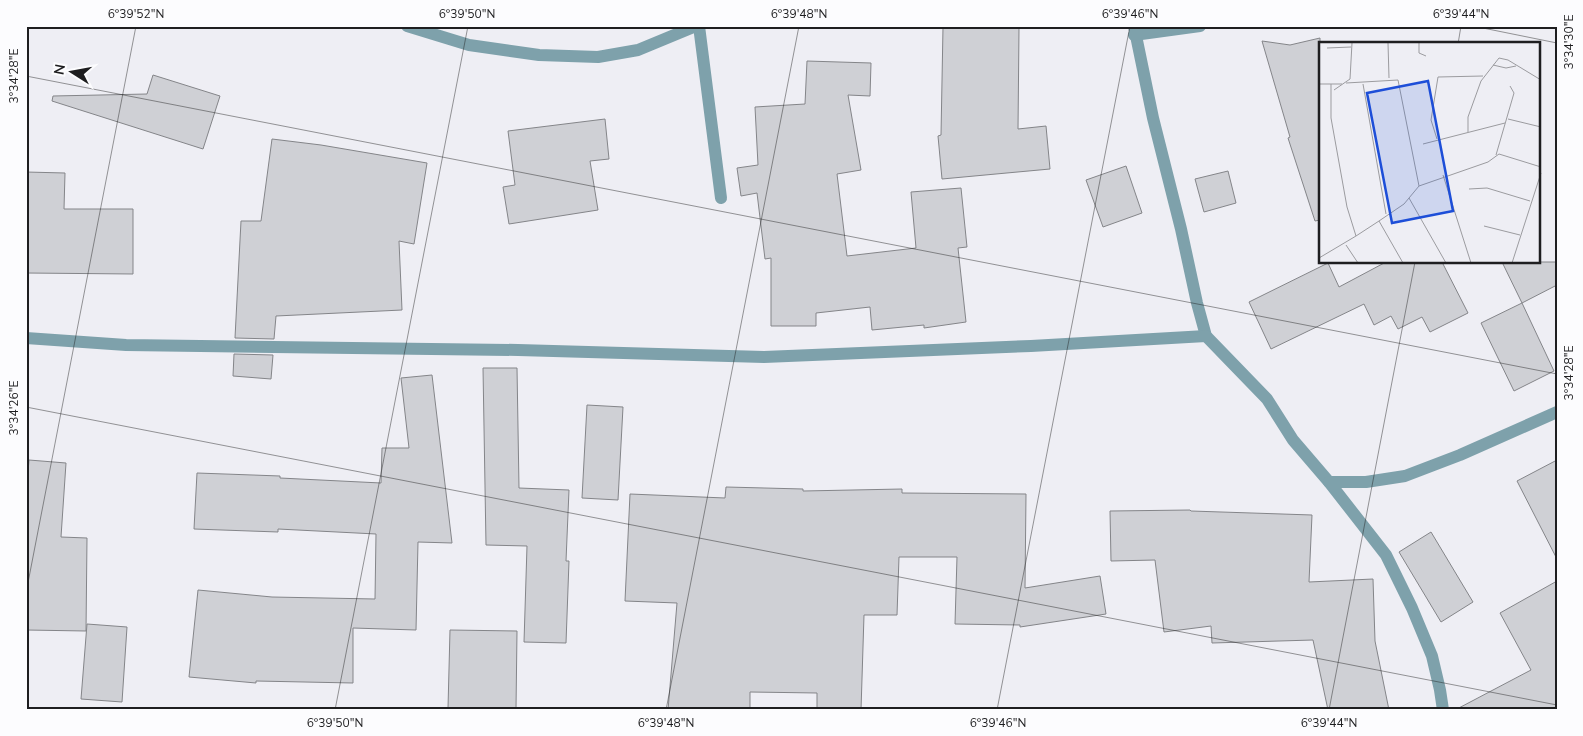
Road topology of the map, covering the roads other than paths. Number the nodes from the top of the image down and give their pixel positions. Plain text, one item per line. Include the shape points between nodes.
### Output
1 (407, 26) edge
2 (698, 26) edge
3 (1200, 26) edge
4 (1134, 31) edge
5 (720, 198) dead end
6 (1206, 336) junction
7 (26, 338) edge
8 (1557, 412) edge
9 (1329, 482) junction
10 (1442, 710) edge

1 - 2 street via 470,45 539,54 598,56 638,50
2 - 5 street
3 - 4 street
4 - 6 street
6 - 7 street via 764,357 126,345
6 - 9 street via 1267,399 1293,440
8 - 9 street via 1405,476 1366,482
9 - 10 street via 1386,555 1432,656

